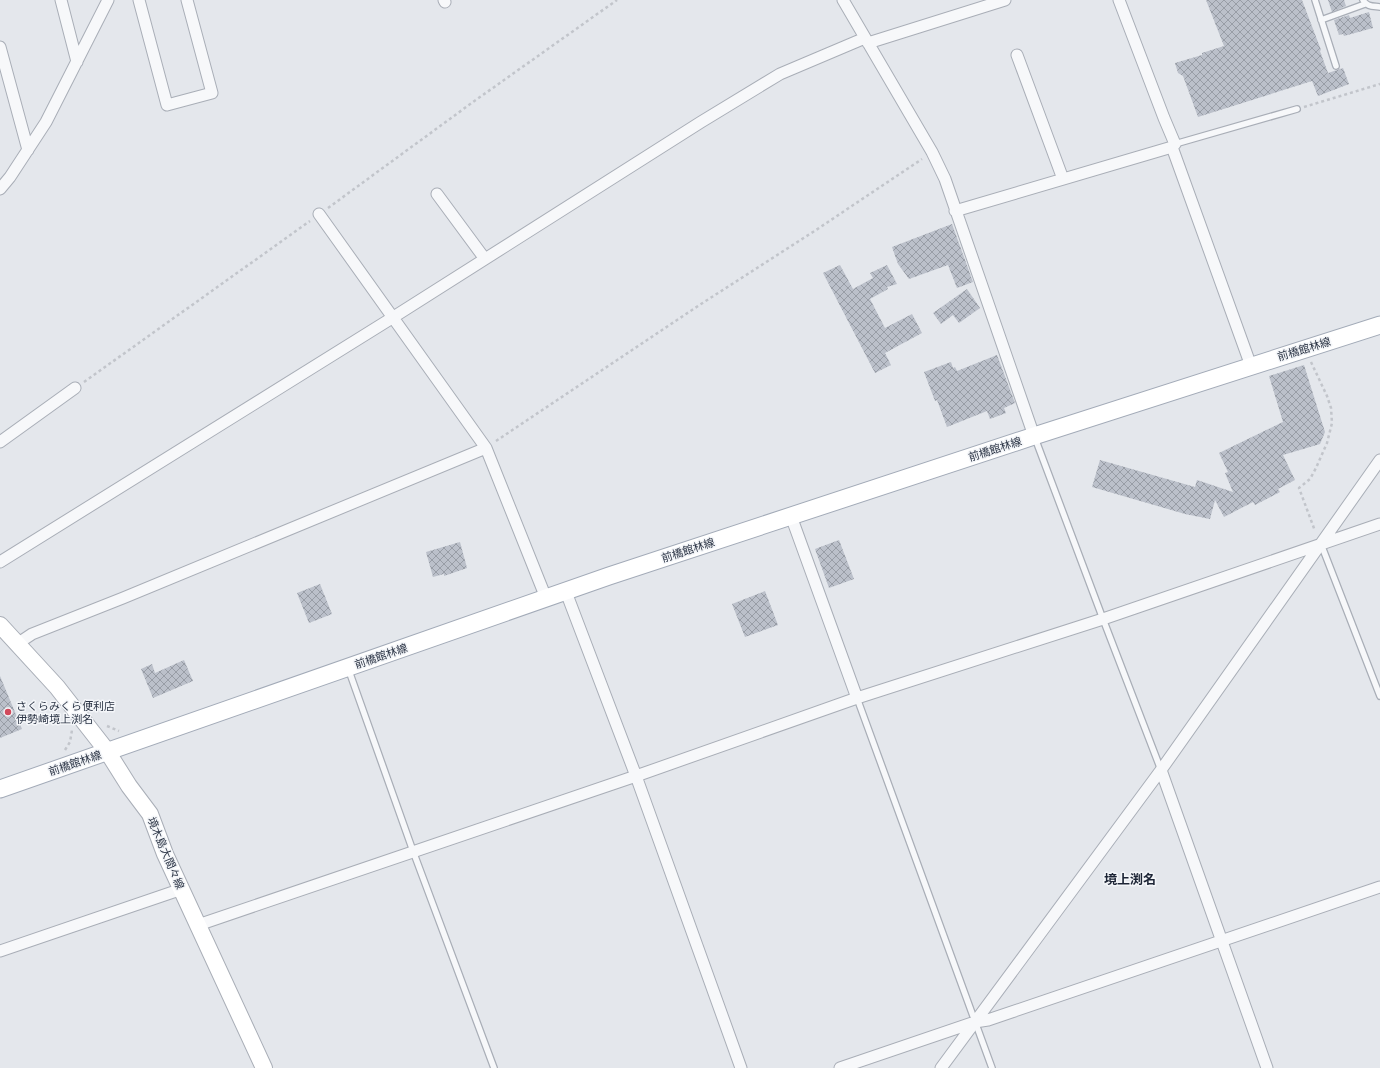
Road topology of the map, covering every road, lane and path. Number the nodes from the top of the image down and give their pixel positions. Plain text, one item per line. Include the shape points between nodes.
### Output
1 (61, 0) edge
2 (108, 0) edge
3 (140, 0) edge
4 (187, 0) edge
5 (617, 0) edge
6 (843, 0) edge
7 (1005, 0) edge
8 (1119, 0) edge
9 (1315, 0) edge
10 (1364, 2) edge
11 (1380, 7) edge
12 (1321, 20) junction
13 (867, 40) junction
14 (0, 47) edge
15 (1017, 55) dead end
16 (77, 62) junction
17 (1336, 66) dead end
18 (1380, 84) edge
19 (1297, 109) joint
20 (1173, 145) junction
21 (28, 150) junction
22 (932, 152) junction
23 (1063, 179) junction
24 (0, 189) edge
25 (437, 194) dead end
26 (955, 211) junction
27 (319, 214) junction
28 (485, 259) junction
29 (392, 318) junction
30 (1380, 326) edge
31 (1306, 349) junction
32 (1251, 366) junction
33 (75, 388) joint
34 (1034, 436) junction
35 (0, 442) edge
36 (486, 448) junction
37 (1380, 460) edge
38 (791, 516) junction
39 (1380, 524) edge
40 (1321, 544) junction
41 (0, 562) edge
42 (566, 592) junction
43 (546, 598) junction
44 (1103, 620) junction
45 (0, 625) edge
46 (17, 644) junction
47 (348, 668) junction
48 (1380, 696) edge
49 (857, 698) junction
50 (103, 724) dead end
51 (71, 728) dead end
52 (121, 731) dead end
53 (107, 751) junction
54 (63, 753) dead end
55 (1161, 770) junction
56 (636, 776) junction
57 (0, 789) edge
58 (414, 851) junction
59 (1380, 887) edge
60 (182, 889) junction
61 (198, 925) junction
62 (1221, 940) junction
63 (0, 951) edge
64 (974, 1022) junction
65 (264, 1068) edge
66 (494, 1068) edge
67 (741, 1068) edge
68 (840, 1068) edge
69 (941, 1068) edge
70 (992, 1068) edge
71 (1267, 1068) edge

1 - 16 street
2 - 16 street
3 - 4 street via 167,105 212,93
5 - 27 path
6 - 13 street
7 - 13 street
8 - 20 street
9 - 12 lane
10 - 11 lane via 1368,6
10 - 12 lane
12 - 17 lane
13 - 22 street
13 - 28 street via 780,74
14 - 21 street
15 - 23 street
16 - 21 street via 46,122
18 - 19 path
19 - 20 lane
20 - 23 street
20 - 32 street
21 - 24 street
22 - 26 street via 945,179
22 - 36 path
23 - 26 street
25 - 28 street
26 - 34 street
27 - 29 street
27 - 33 path
28 - 29 street
29 - 36 street
29 - 41 street
30 - 31 main road, 前橋館林線
31 - 32 main road, 前橋館林線
31 - 40 path via 1331,408 1332,423 1327,443 1310,479 1299,488
32 - 34 main road, 前橋館林線
33 - 35 street
34 - 38 main road, 前橋館林線
34 - 44 lane
36 - 43 street
36 - 46 street via 32,634
37 - 40 street
38 - 42 main road, 前橋館林線
38 - 49 street
39 - 40 street
40 - 44 street
40 - 48 lane
40 - 55 street
42 - 43 main road, 前橋館林線
42 - 56 street
43 - 47 main road, 前橋館林線
44 - 49 street
44 - 55 lane
45 - 46 main road, 境木島大間々線
46 - 53 main road, 境木島大間々線 via 57,687
47 - 53 main road, 前橋館林線
47 - 58 lane
49 - 56 street
49 - 64 lane
50 - 52 path
51 - 54 path via 70,742
53 - 57 main road, 前橋館林線
53 - 60 main road, 境木島大間々線 via 150,814
55 - 62 street
55 - 64 street
56 - 58 street
56 - 67 street
58 - 61 street
58 - 66 lane
59 - 62 street
60 - 61 main road, 境木島大間々線
60 - 63 street
61 - 65 main road, 境木島大間々線
62 - 64 street via 988,1020
62 - 71 street
64 - 68 street
64 - 69 street
64 - 70 lane

